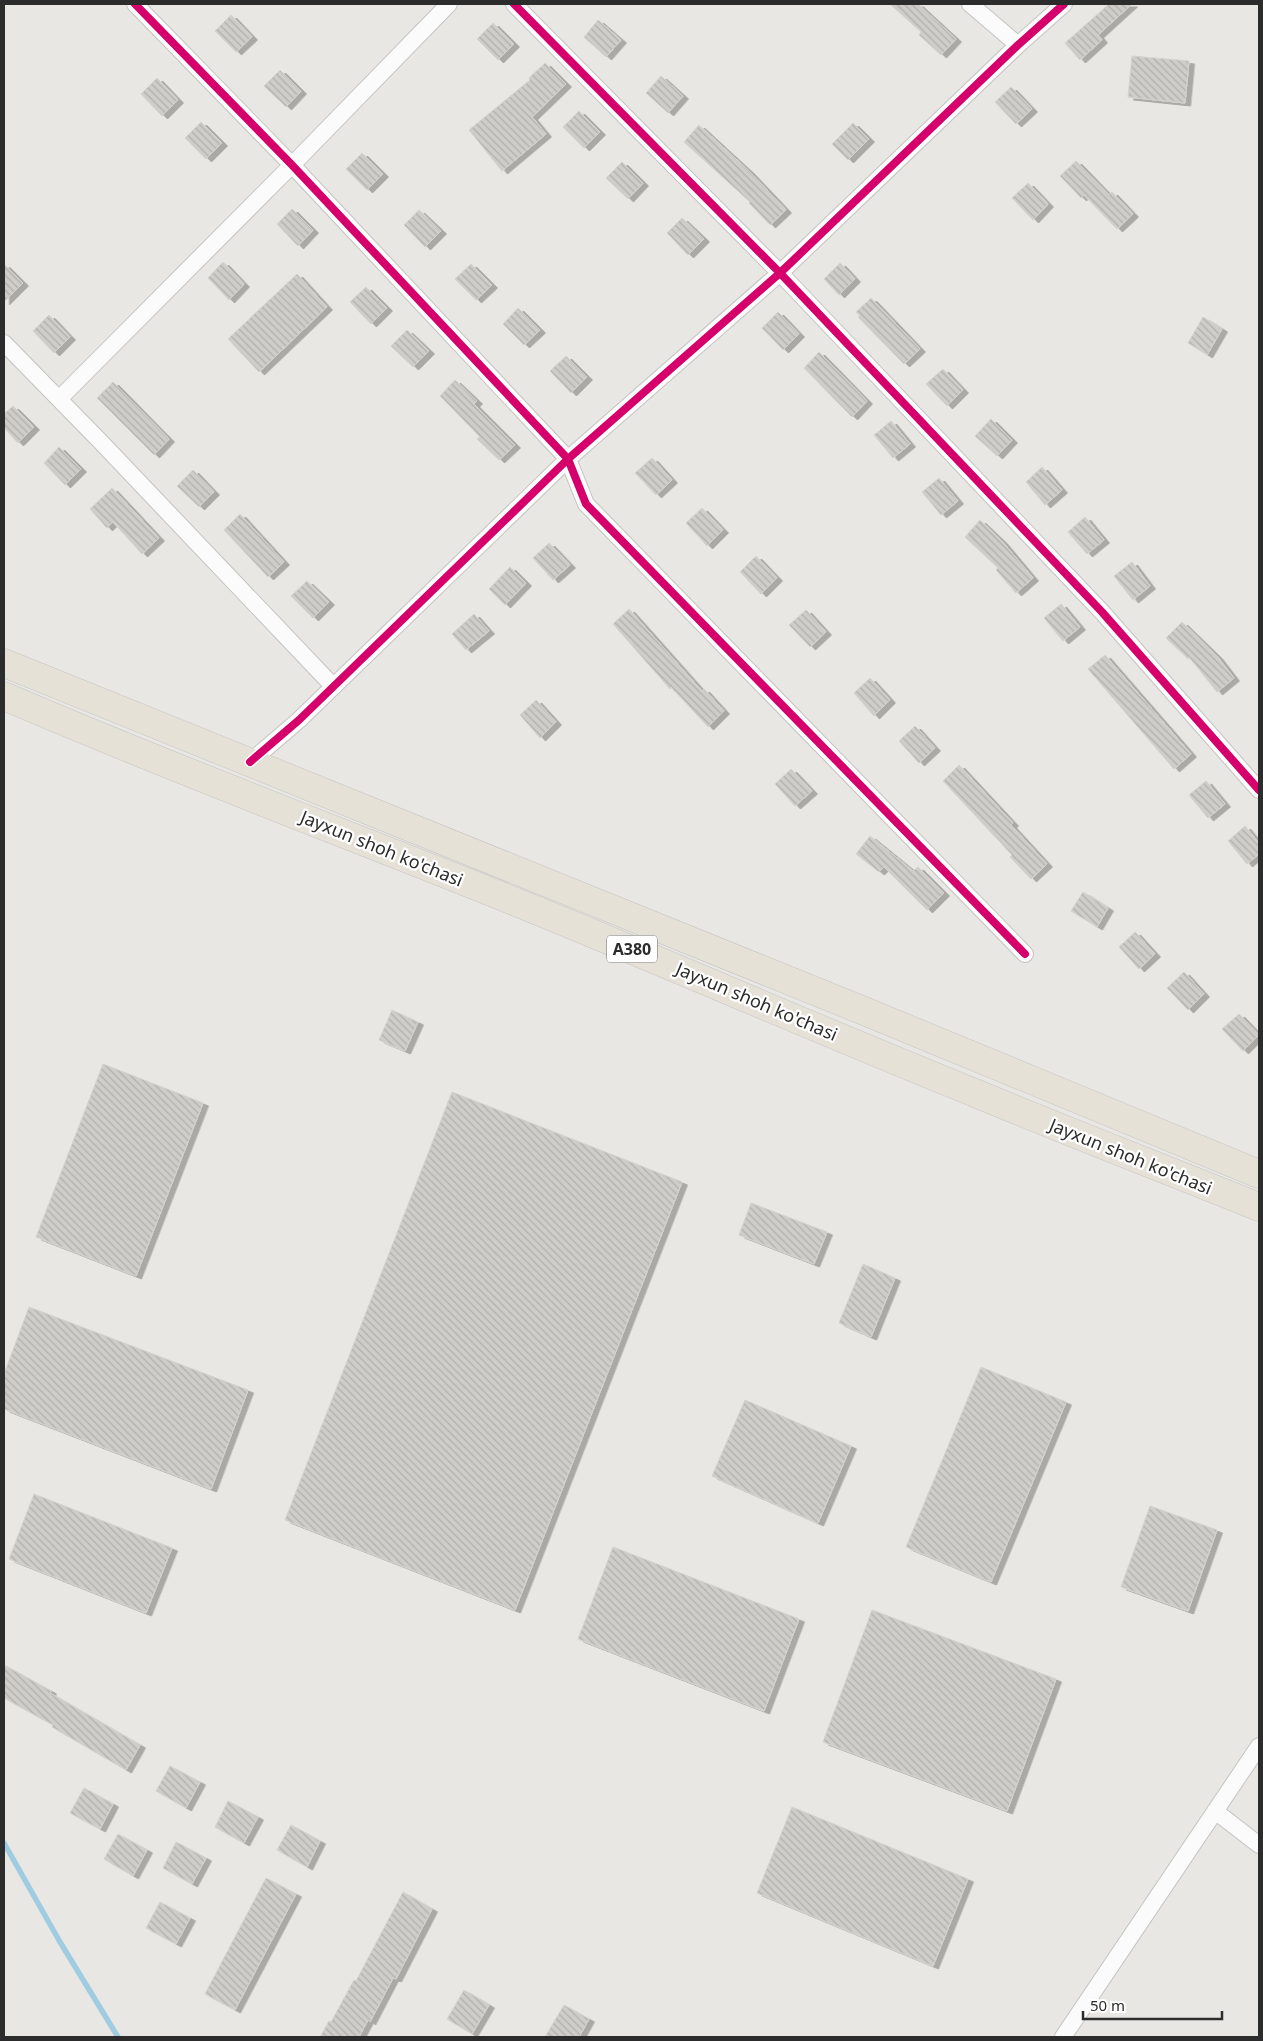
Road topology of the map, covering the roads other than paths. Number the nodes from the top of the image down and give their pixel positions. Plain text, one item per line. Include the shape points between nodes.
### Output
1 (135, 4) edge
2 (449, 4) edge
3 (514, 4) edge
4 (970, 4) edge
5 (1064, 4) edge
6 (1018, 45) junction
7 (292, 165) junction
8 (780, 273) junction
9 (4, 343) edge
10 (59, 399) junction
11 (568, 459) junction
12 (4, 663) edge
13 (333, 686) junction
14 (4, 696) edge
15 (250, 762) junction
16 (1259, 790) edge
17 (1025, 954) dead end
18 (1259, 1174) edge
19 (1259, 1207) edge
20 (1259, 1746) edge
21 (1215, 1811) junction
22 (1259, 1845) edge
23 (1070, 2035) edge

1 - 7 street
2 - 7 street
3 - 8 street
4 - 6 street
5 - 6 street
6 - 8 street
7 - 10 street
7 - 11 street
8 - 11 street
8 - 16 street via 1102,612
9 - 10 street
10 - 13 street
11 - 13 street
11 - 17 street via 586,504
12 - 15 highway, Jayxun shoh ko'chasi / A380
13 - 15 street
14 - 19 highway, Jayxun shoh ko'chasi / A380
15 - 18 highway, Jayxun shoh ko'chasi / A380
20 - 21 street
21 - 22 street
21 - 23 street

